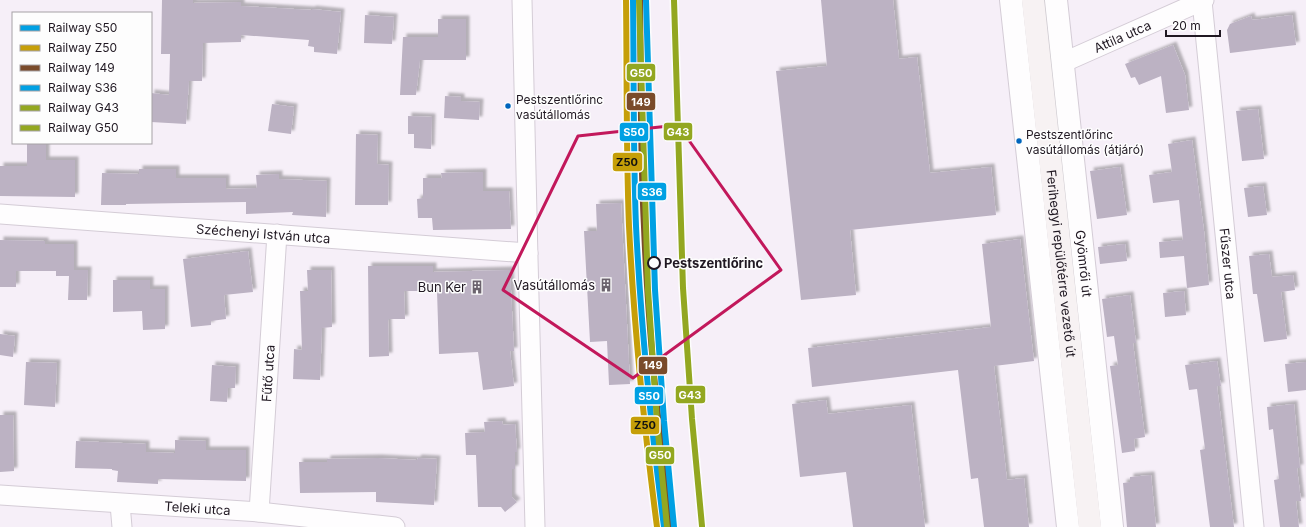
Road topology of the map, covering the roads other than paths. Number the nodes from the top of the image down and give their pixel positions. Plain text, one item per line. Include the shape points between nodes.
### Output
1 (522, 0) edge
2 (1012, 0) edge
3 (1034, 0) edge
4 (1056, 0) edge
5 (1203, 0) edge
6 (1062, 63) junction
7 (0, 214) edge
8 (277, 234) junction
9 (528, 253) junction
10 (0, 495) edge
11 (120, 504) junction
12 (259, 512) junction
13 (122, 527) edge
14 (384, 527) edge
15 (535, 527) edge
16 (1068, 527) edge
17 (1090, 527) edge
18 (1112, 527) edge
19 (1254, 527) edge

1 - 9 street
2 - 16 street
3 - 17 main road, Ferihegyi repülőtérre vezető út
4 - 6 street, Gyömrői út
5 - 6 street, Attila utca
5 - 19 street, Fűszer utca
6 - 18 street, Gyömrői út
7 - 8 street, Széchenyi István utca
8 - 9 street, Széchenyi István utca
8 - 12 street, Fűtő utca
9 - 15 street
10 - 11 street, Teleki utca
11 - 12 street, Teleki utca
11 - 13 street
12 - 14 street, Teleki utca

